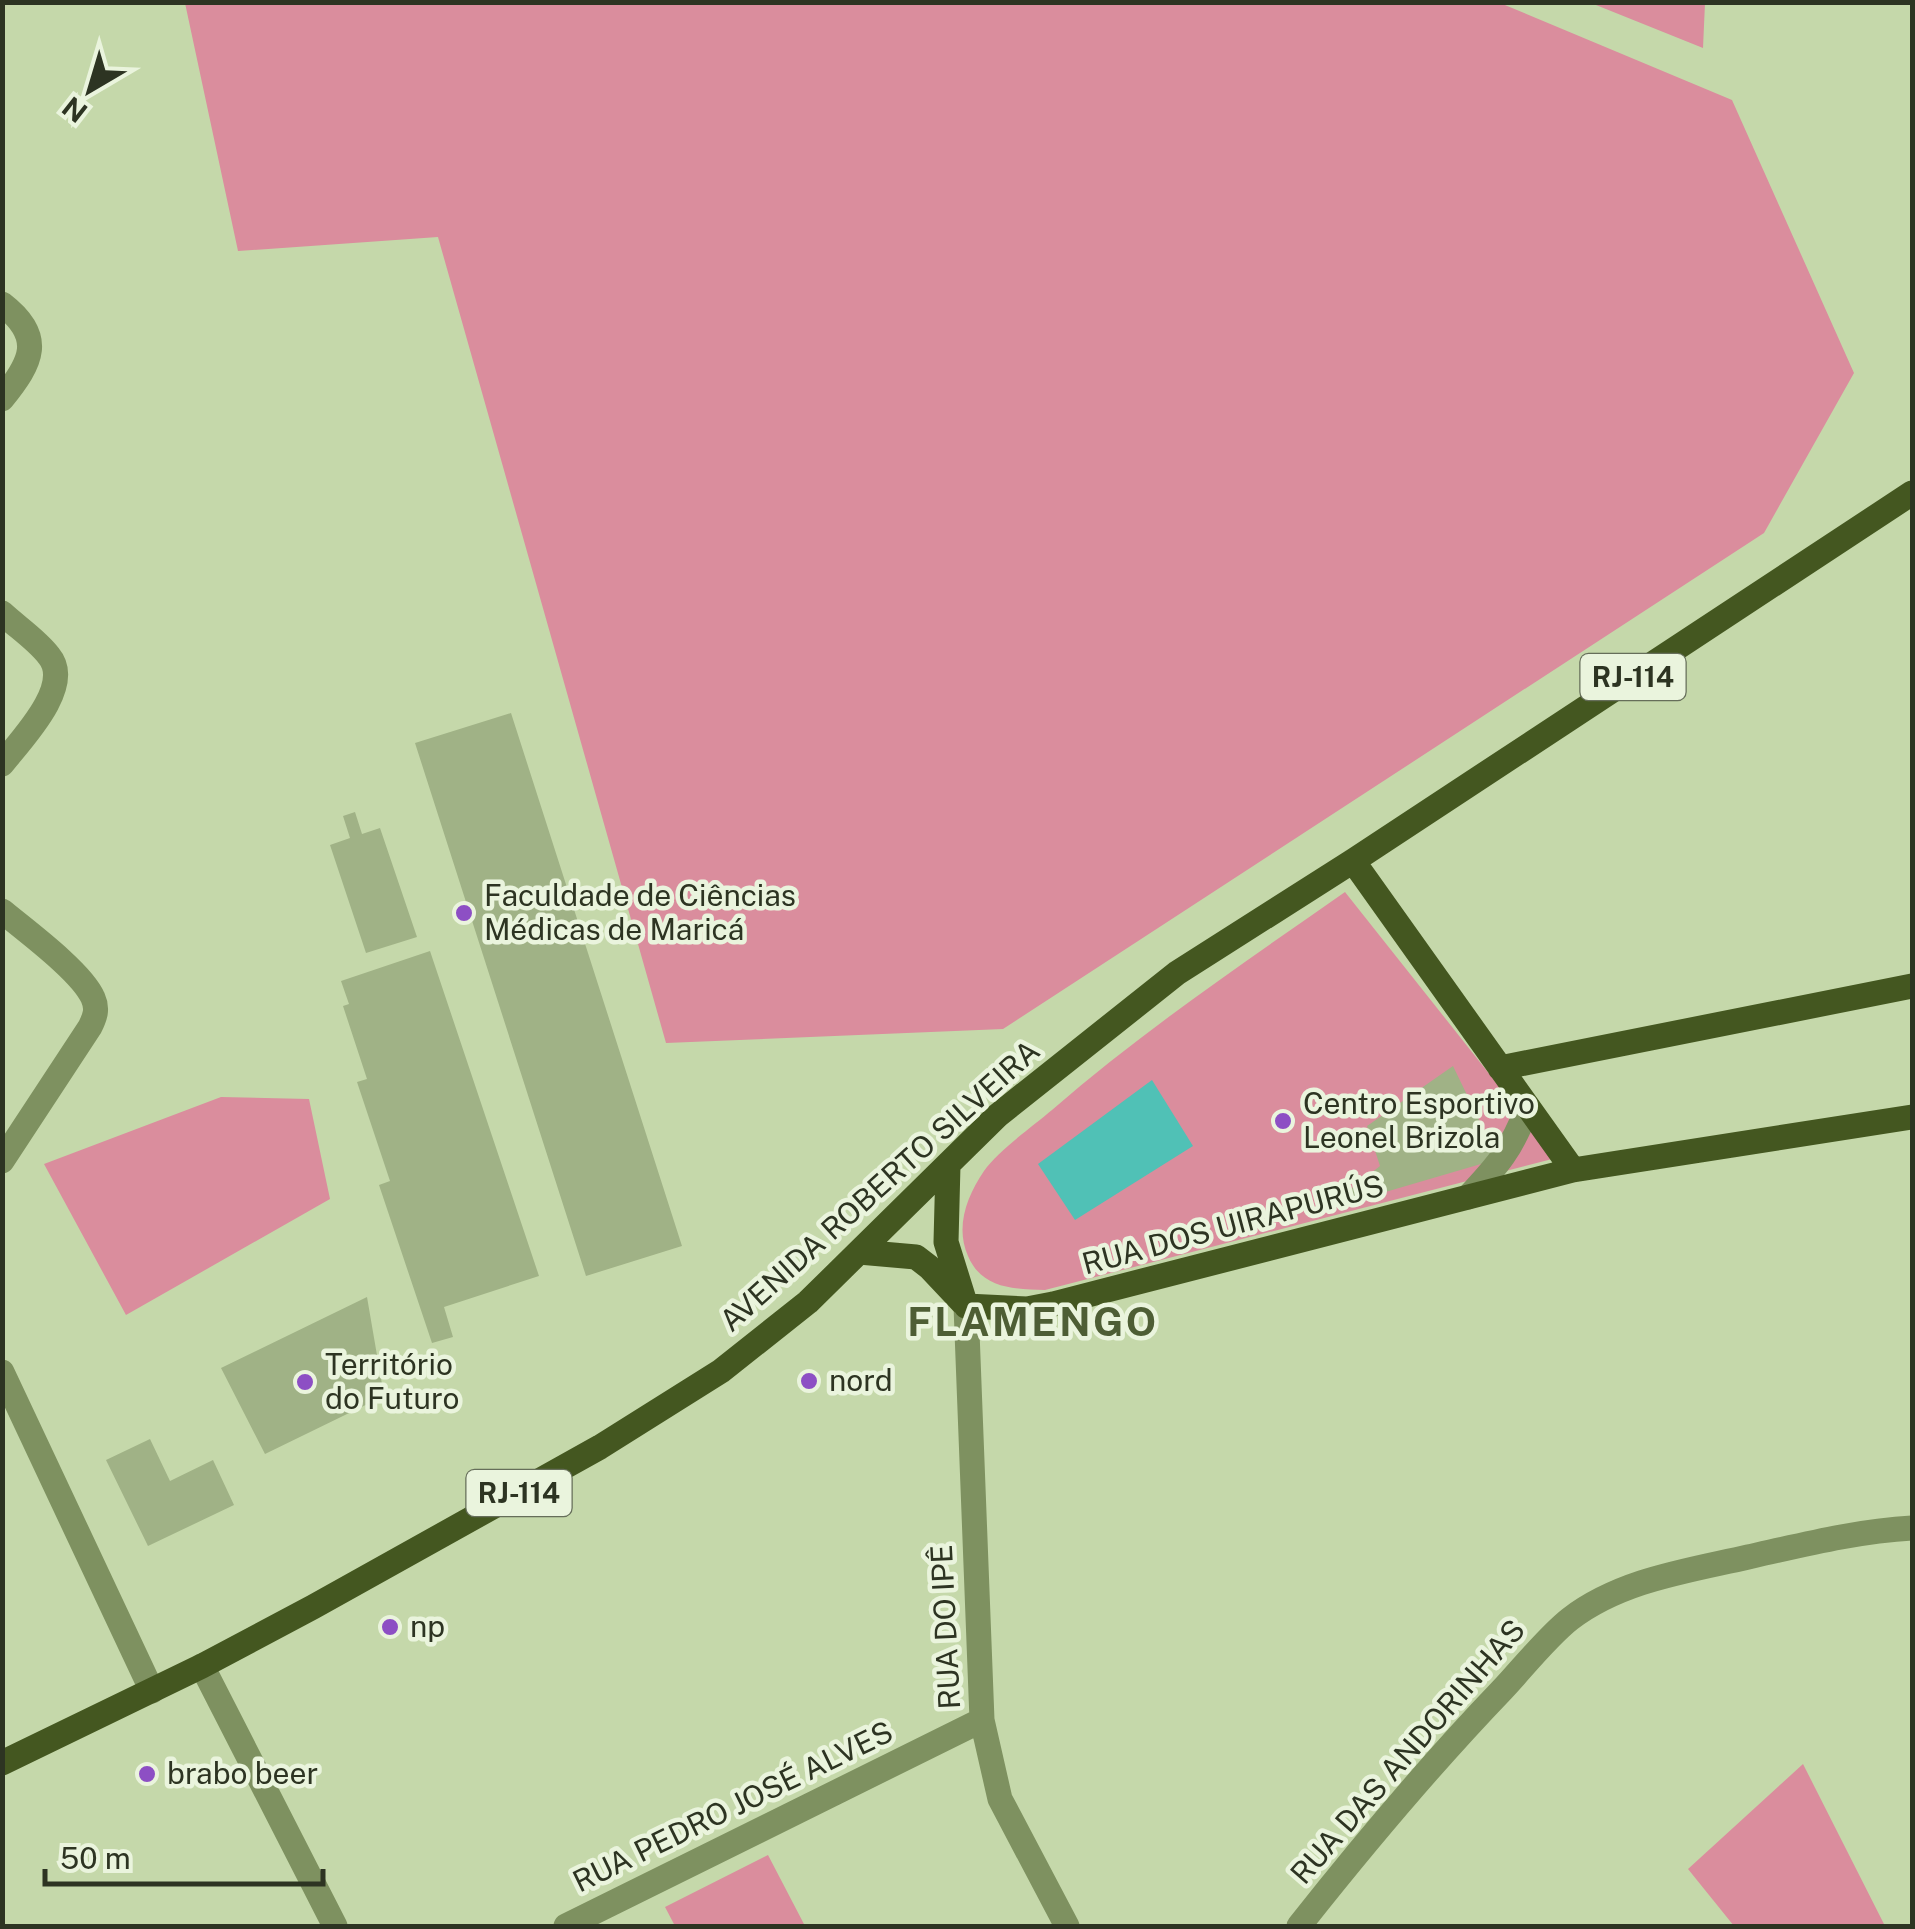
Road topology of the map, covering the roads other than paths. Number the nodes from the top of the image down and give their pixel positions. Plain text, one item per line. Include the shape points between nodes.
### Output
1 (2, 304) edge
2 (2, 399) edge
3 (1912, 493) edge
4 (2, 613) edge
5 (2, 764) edge
6 (1353, 861) junction
7 (2, 911) edge
8 (1912, 986) edge
9 (1500, 1068) junction
10 (1528, 1106) junction
11 (1912, 1117) edge
12 (2, 1161) edge
13 (948, 1165) junction
14 (1572, 1170) junction
15 (1468, 1197) junction
16 (859, 1252) junction
17 (966, 1306) junction
18 (2, 1372) edge
19 (1912, 1528) edge
20 (202, 1666) junction
21 (152, 1691) junction
22 (982, 1720) junction
23 (2, 1763) edge
24 (335, 1926) edge
25 (566, 1926) edge
26 (1066, 1926) edge
27 (1299, 1926) edge

1 - 2 street via 26,326 31,341 21,376
3 - 6 main road, AVENIDA ROBERTO SILVEIRA / RJ-114
4 - 5 street via 57,671 44,709
6 - 9 main road
6 - 13 main road, AVENIDA ROBERTO SILVEIRA / RJ-114 via 1177,973 997,1116
7 - 12 street via 81,979 97,1011
8 - 9 main road
9 - 10 main road
10 - 14 main road
10 - 15 street via 1504,1158
11 - 14 main road, RUA DOS UIRAPURÚS
13 - 16 main road, AVENIDA ROBERTO SILVEIRA / RJ-114
13 - 17 main road, RUA DO IPÊ via 946,1242
14 - 15 main road, RUA DOS UIRAPURÚS
15 - 17 main road, RUA DOS UIRAPURÚS via 1027,1310
16 - 17 main road via 916,1257
16 - 20 main road, AVENIDA ROBERTO SILVEIRA / RJ-114 via 721,1371 566,1466
17 - 22 street, RUA DO IPÊ
18 - 21 street
19 - 27 street, RUA DAS ANDORINHAS via 1652,1579 1568,1620 1454,1740
20 - 21 main road, AVENIDA ROBERTO SILVEIRA / RJ-114
20 - 24 street
21 - 23 main road, AVENIDA ROBERTO SILVEIRA / RJ-114
22 - 25 street, RUA PEDRO JOSÉ ALVES
22 - 26 street, RUA DO IPÊ via 1000,1799

